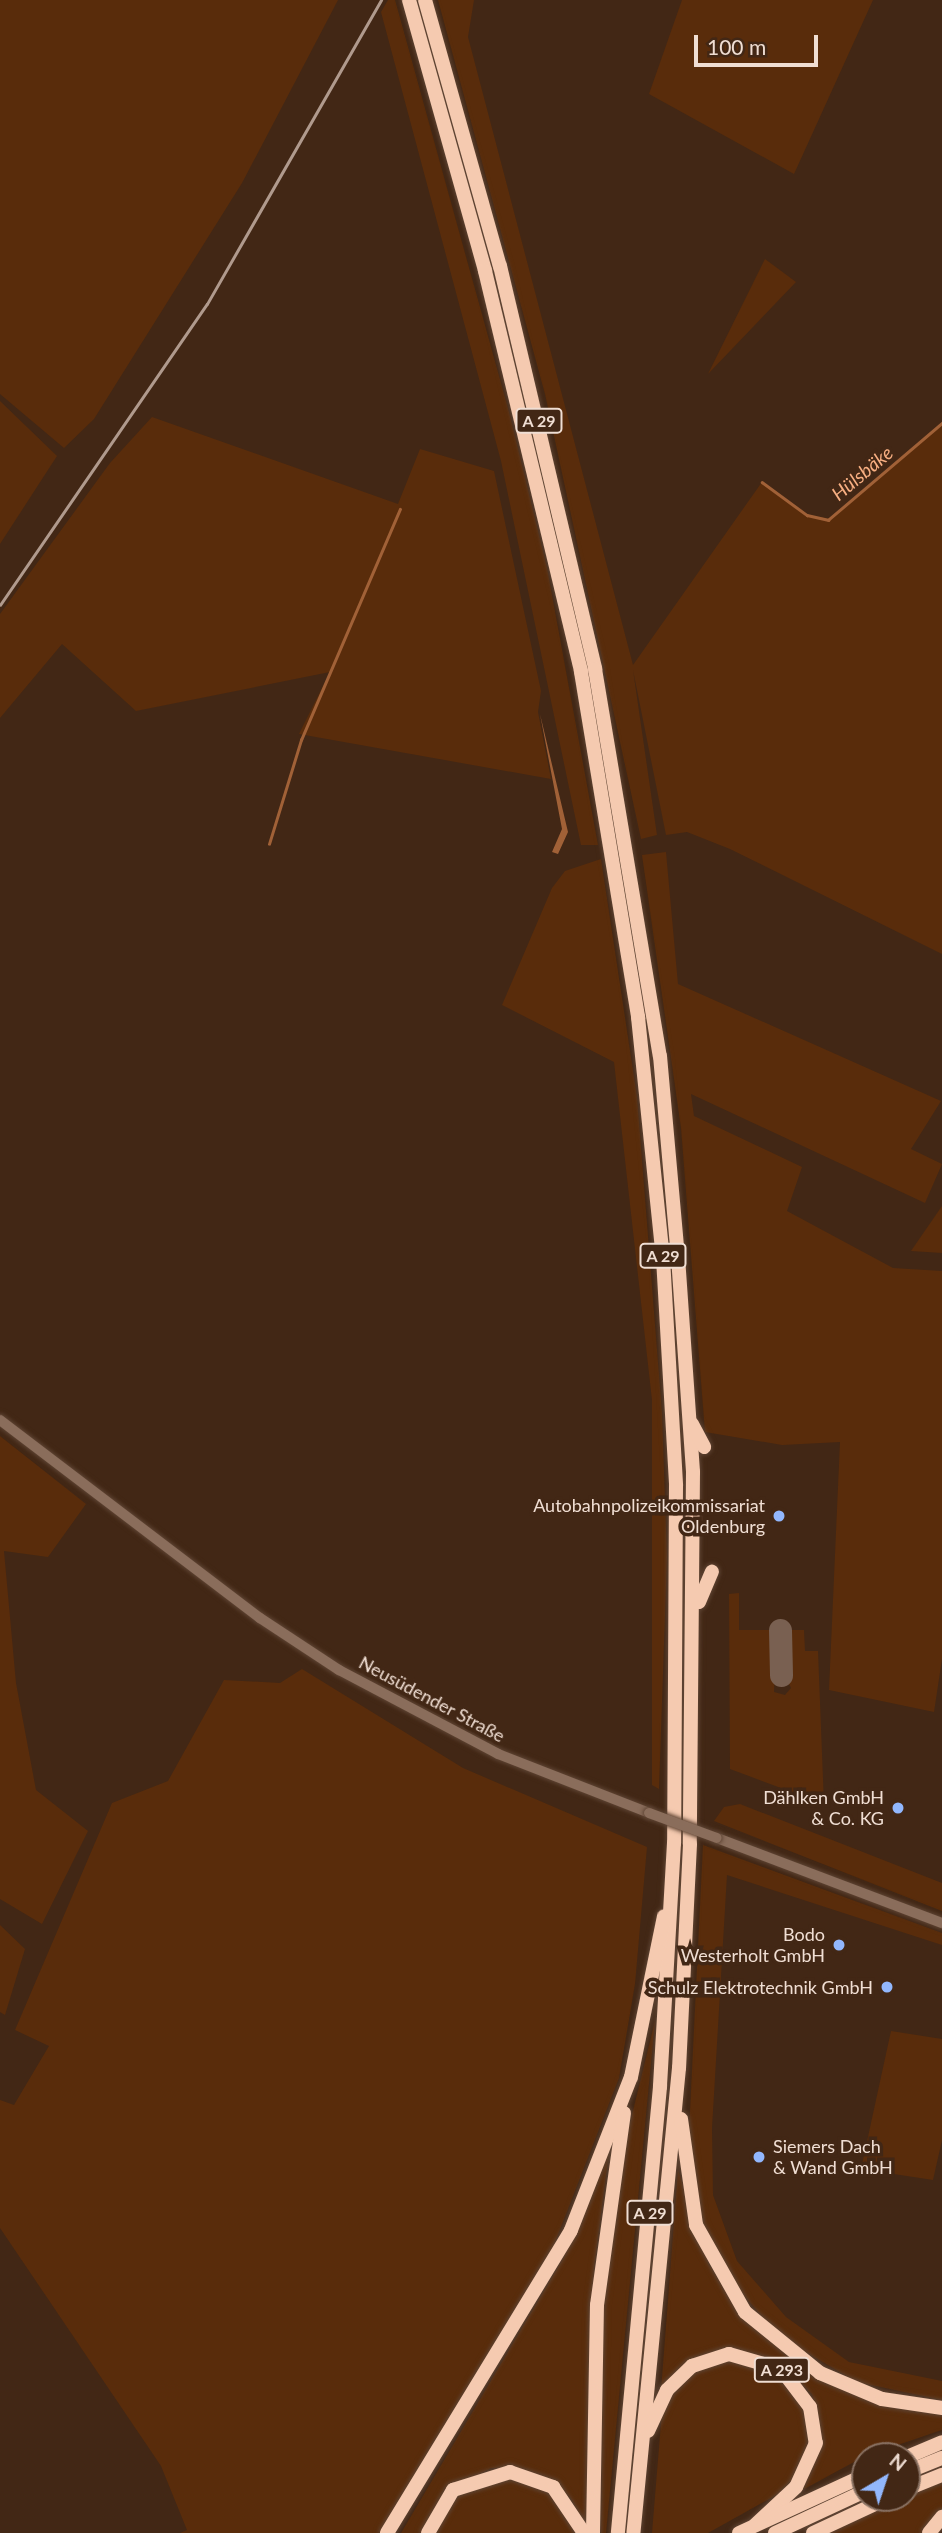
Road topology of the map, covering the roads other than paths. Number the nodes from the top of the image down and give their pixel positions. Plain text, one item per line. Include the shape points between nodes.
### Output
1 (409, 0) edge
2 (426, 4) edge
3 (689, 1413) junction
4 (0, 1420) edge
5 (704, 1447) dead end
6 (712, 1572) dead end
7 (695, 1617) junction
8 (672, 1892) junction
9 (942, 1923) edge
10 (679, 2068) junction
11 (631, 2077) junction
12 (942, 2408) edge
13 (643, 2441) junction
14 (942, 2442) edge
15 (921, 2450) edge
16 (942, 2458) edge
17 (921, 2467) edge
18 (942, 2475) edge
19 (851, 2481) edge
20 (921, 2483) edge
21 (851, 2498) edge
22 (858, 2512) edge
23 (942, 2518) edge
24 (755, 2525) junction
25 (387, 2533) edge
26 (428, 2533) edge
27 (584, 2533) edge
28 (593, 2533) edge
29 (618, 2533) edge
30 (633, 2533) edge
31 (739, 2533) edge
32 (775, 2533) edge
33 (813, 2533) edge
34 (929, 2533) edge

1 - 8 highway, A 29 via 532,452 609,826 638,1017 671,1375 678,1650
2 - 3 highway, A 29 via 546,448 627,839 660,1056
3 - 5 highway
3 - 7 highway, A 29
4 - 9 street, Neusüdender Straße, bridge via 260,1618 339,1670 498,1754
6 - 7 highway
7 - 10 highway, A 29
8 - 11 highway
8 - 29 highway, A 29
10 - 12 highway via 690,2204 717,2272 746,2312 782,2347 831,2378 881,2399
10 - 13 highway, A 29
11 - 25 highway via 571,2230 542,2285
11 - 28 highway via 597,2305
13 - 24 highway, A 293 via 667,2390 692,2366 729,2354 781,2369 810,2407 816,2443 796,2487
13 - 30 highway, A 29
14 - 15 highway
16 - 17 highway
18 - 20 highway
19 - 24 highway, A 293
21 - 32 highway
22 - 33 highway
23 - 34 highway
24 - 31 highway, A 293
26 - 27 highway via 453,2490 510,2472 553,2487

